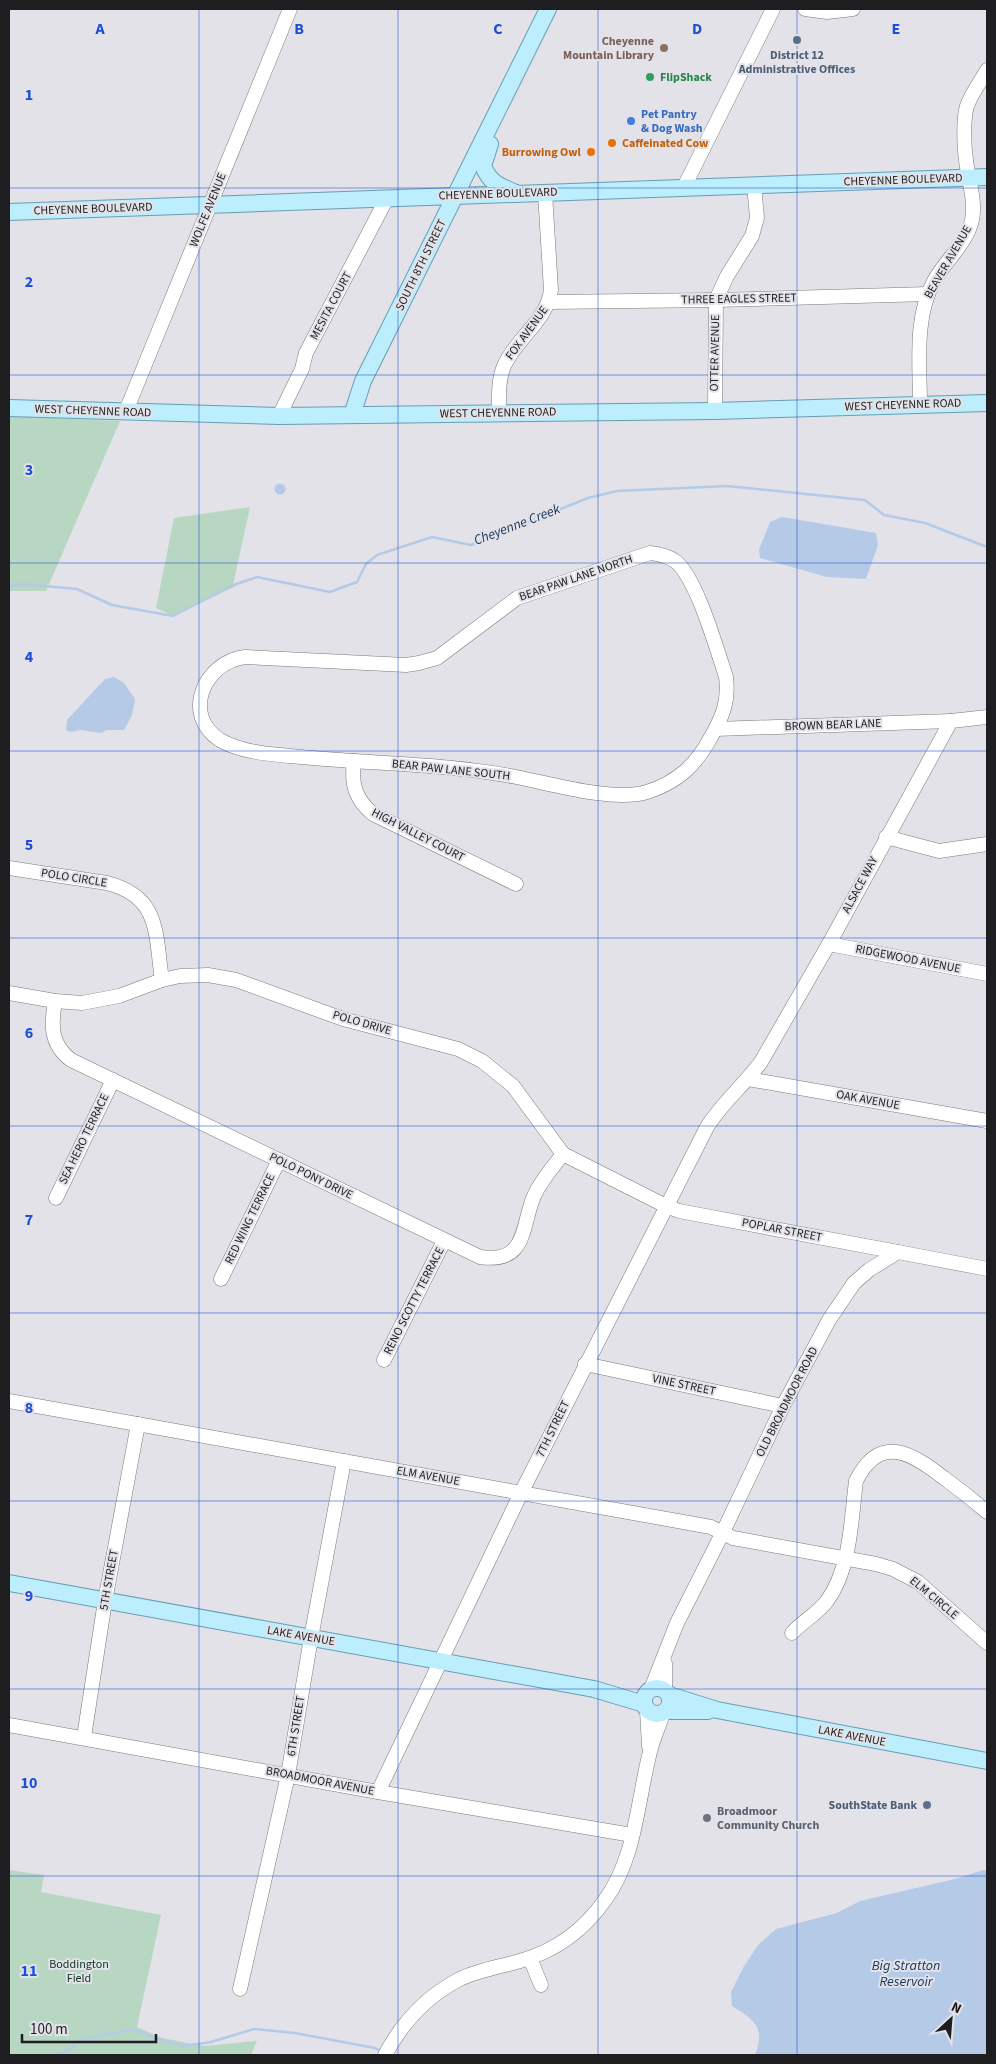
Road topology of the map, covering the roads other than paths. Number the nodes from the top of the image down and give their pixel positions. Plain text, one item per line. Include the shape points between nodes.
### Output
1 (290, 9) edge
2 (548, 9) edge
3 (772, 9) edge
4 (805, 9) edge
5 (853, 9) edge
6 (987, 70) edge
7 (496, 113) junction
8 (987, 177) edge
9 (970, 178) junction
10 (754, 185) junction
11 (684, 187) junction
12 (545, 193) junction
13 (518, 194) junction
14 (455, 196) junction
15 (388, 198) junction
16 (210, 205) junction
17 (9, 212) edge
18 (928, 294) junction
19 (716, 300) junction
20 (549, 302) junction
21 (987, 403) edge
22 (920, 405) junction
23 (9, 408) edge
24 (126, 411) junction
25 (715, 411) junction
26 (499, 412) junction
27 (352, 415) junction
28 (279, 416) junction
29 (201, 714) joint
30 (987, 717) edge
31 (951, 721) junction
32 (716, 729) junction
33 (354, 761) junction
34 (886, 838) junction
35 (987, 844) edge
36 (9, 868) edge
37 (516, 884) dead end
38 (829, 944) junction
39 (987, 974) edge
40 (162, 980) junction
41 (9, 993) edge
42 (55, 1001) junction
43 (748, 1079) junction
44 (113, 1080) junction
45 (987, 1122) edge
46 (564, 1154) junction
47 (279, 1160) junction
48 (56, 1198) dead end
49 (666, 1206) junction
50 (444, 1241) junction
51 (898, 1252) junction
52 (987, 1269) edge
53 (222, 1278) dead end
54 (384, 1360) dead end
55 (585, 1364) junction
56 (9, 1401) edge
57 (782, 1406) junction
58 (138, 1424) junction
59 (344, 1461) junction
60 (521, 1493) junction
61 (987, 1512) edge
62 (723, 1532) junction
63 (845, 1559) junction
64 (9, 1583) edge
65 (105, 1600) junction
66 (792, 1633) dead end
67 (311, 1638) junction
68 (987, 1643) edge
69 (439, 1660) junction
70 (656, 1700) junction
71 (9, 1725) edge
72 (84, 1737) junction
73 (987, 1761) edge
74 (288, 1775) junction
75 (378, 1792) junction
76 (632, 1835) junction
77 (530, 1958) junction
78 (541, 1985) dead end
79 (240, 1989) dead end
80 (385, 2055) edge

1 - 16 street, WOLFE AVENUE
2 - 7 main road, SOUTH 8TH STREET
3 - 11 street
4 - 5 street via 828,12
6 - 9 street, BEAVER AVENUE via 965,114 965,159
7 - 13 main road via 498,126 483,166 488,178
7 - 14 main road, SOUTH 8TH STREET
8 - 9 main road, CHEYENNE BOULEVARD
9 - 10 main road, CHEYENNE BOULEVARD
9 - 18 street, BEAVER AVENUE via 971,226
10 - 11 main road, CHEYENNE BOULEVARD
10 - 19 street, OTTER AVENUE via 757,218 752,236
11 - 12 main road, CHEYENNE BOULEVARD
12 - 13 main road, CHEYENNE BOULEVARD
12 - 20 street, FOX AVENUE
13 - 14 main road, CHEYENNE BOULEVARD
14 - 15 main road, CHEYENNE BOULEVARD
14 - 27 main road, SOUTH 8TH STREET via 363,381
15 - 16 main road, CHEYENNE BOULEVARD
15 - 28 street, MESITA COURT via 306,353 302,369
16 - 17 main road, CHEYENNE BOULEVARD
16 - 24 street, WOLFE AVENUE
18 - 19 street, THREE EAGLES STREET
18 - 22 street, BEAVER AVENUE via 921,318
19 - 20 street, THREE EAGLES STREET
19 - 25 street, OTTER AVENUE
20 - 26 street, FOX AVENUE via 504,365
21 - 22 main road, WEST CHEYENNE ROAD
22 - 25 main road, WEST CHEYENNE ROAD
23 - 24 main road, WEST CHEYENNE ROAD
24 - 28 main road, WEST CHEYENNE ROAD
25 - 26 main road, WEST CHEYENNE ROAD
26 - 27 main road, WEST CHEYENNE ROAD
27 - 28 main road, WEST CHEYENNE ROAD
29 - 32 street, BEAR PAW LANE NORTH via 201,691 214,672 233,659 406,665 429,661 448,651 517,598 650,553 675,561 692,583 728,689 726,708
29 - 33 street, BEAR PAW LANE SOUTH via 220,740 236,746 272,754
30 - 31 street
31 - 32 street, BROWN BEAR LANE
31 - 34 street, ALSACE WAY
32 - 33 street, BEAR PAW LANE SOUTH via 703,752 674,781 644,792 627,794 593,792 458,768
33 - 37 street, HIGH VALLEY COURT via 352,778 357,796 372,814
34 - 35 street via 939,851
34 - 38 street, ALSACE WAY
36 - 40 street, POLO CIRCLE via 107,882 136,895 152,916
38 - 39 street, RIDGEWOOD AVENUE
38 - 43 street, ALSACE WAY
40 - 42 street, POLO DRIVE via 108,999 82,1003
40 - 46 street, POLO DRIVE via 201,975 236,980 343,1019 470,1054 513,1086
41 - 42 street, POLO DRIVE
42 - 44 street, POLO PONY DRIVE via 53,1037 63,1054
43 - 45 street, OAK AVENUE
43 - 49 street, 7TH STREET via 721,1106 706,1127
44 - 47 street, POLO PONY DRIVE
44 - 48 street, SEA HERO TERRACE
46 - 49 street, POLO DRIVE
46 - 50 street, POLO PONY DRIVE via 540,1184 530,1205 524,1233 509,1253 496,1258 480,1257
47 - 50 street, POLO PONY DRIVE
47 - 53 street, RED WING TERRACE
49 - 51 street, POPLAR STREET
49 - 55 street, 7TH STREET
50 - 54 street, RENO SCOTTY TERRACE
51 - 52 street
51 - 57 street, OLD BROADMOOR ROAD via 869,1270 840,1301
55 - 57 street, VINE STREET
55 - 60 street, 7TH STREET
56 - 58 street, ELM AVENUE
57 - 62 street, OLD BROADMOOR ROAD
58 - 59 street, ELM AVENUE
58 - 65 street, 5TH STREET
59 - 60 street, ELM AVENUE
59 - 67 street, 6TH STREET
60 - 62 street, ELM AVENUE via 711,1527
60 - 69 street, 7TH STREET
61 - 63 street via 921,1460 905,1453 887,1452 869,1463 856,1481
62 - 63 street, ELM AVENUE via 733,1538
62 - 70 street, OLD BROADMOOR ROAD via 677,1623
63 - 66 street via 828,1600
63 - 68 street, ELM CIRCLE via 876,1564 918,1582
64 - 65 main road, LAKE AVENUE
65 - 67 main road, LAKE AVENUE
65 - 72 street, 5TH STREET
67 - 69 main road, LAKE AVENUE
67 - 74 street, 6TH STREET
69 - 70 main road, LAKE AVENUE via 594,1689 618,1688
69 - 75 street, 7TH STREET
70 - 73 main road, LAKE AVENUE
70 - 76 street, OLD BROADMOOR ROAD
71 - 72 street, BROADMOOR AVENUE
72 - 74 street, BROADMOOR AVENUE
74 - 75 street, BROADMOOR AVENUE
74 - 79 street, 6TH STREET
75 - 76 street, BROADMOOR AVENUE
76 - 77 street, OLD BROADMOOR ROAD via 620,1876 594,1915 565,1941
77 - 78 street
77 - 80 street, OLD BROADMOOR ROAD via 459,1980 424,2003

